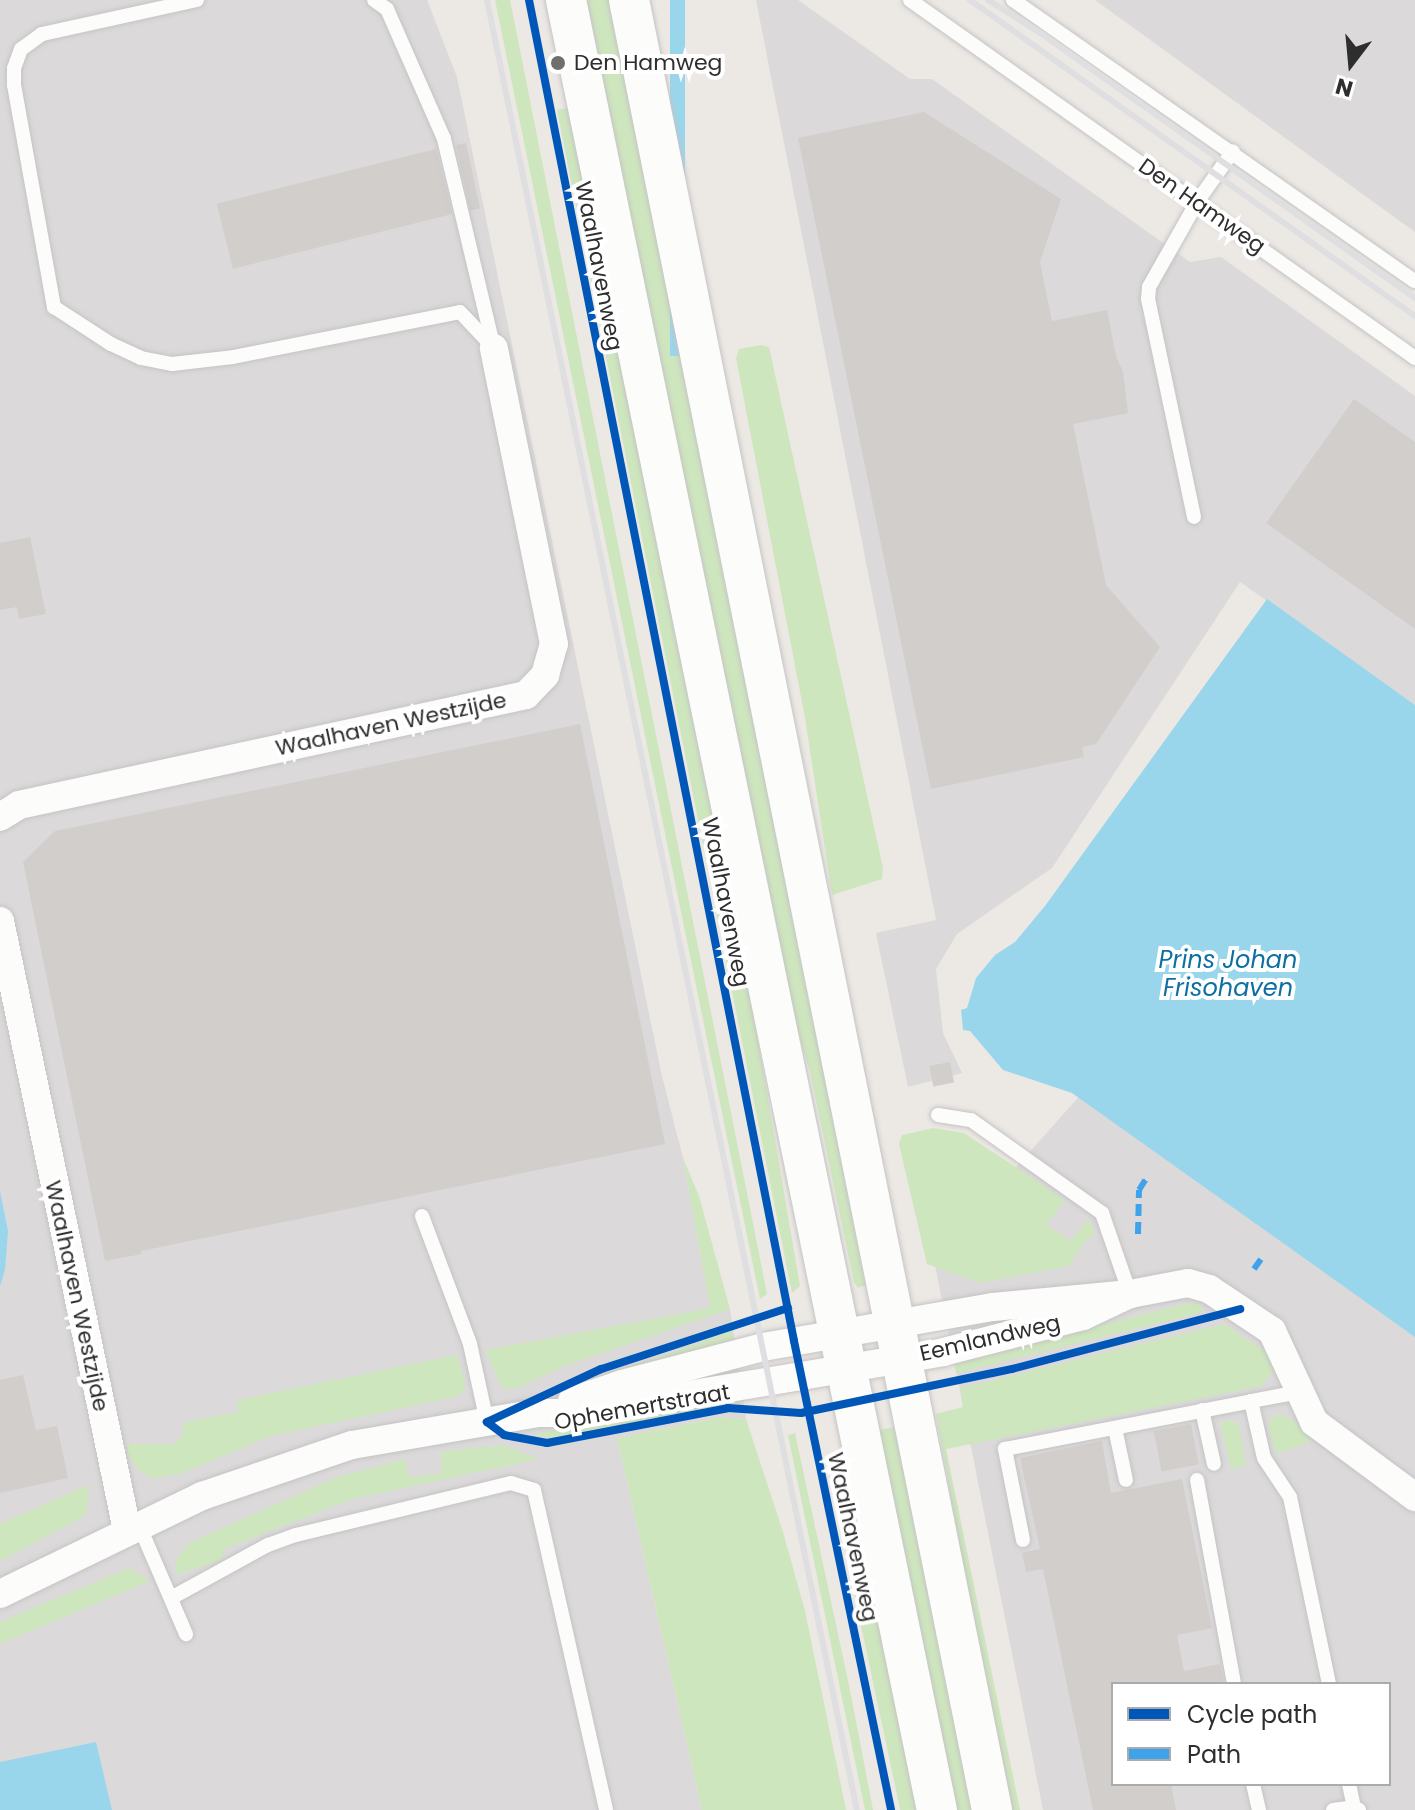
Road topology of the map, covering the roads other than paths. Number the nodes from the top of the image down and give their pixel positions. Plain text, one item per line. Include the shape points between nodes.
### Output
1 (197, 0) edge
2 (374, 0) edge
3 (566, 0) edge
4 (629, 0) edge
5 (910, 0) edge
6 (1013, 0) edge
7 (1233, 151) junction
8 (1197, 202) junction
9 (1415, 281) edge
10 (494, 348) junction
11 (1415, 358) edge
12 (1194, 517) dead end
13 (0, 817) edge
14 (0, 921) edge
15 (938, 1115) dead end
16 (422, 1216) dead end
17 (1130, 1294) junction
18 (898, 1341) junction
19 (842, 1350) junction
20 (1299, 1392) junction
21 (1251, 1401) junction
22 (1202, 1410) junction
23 (487, 1422) junction
24 (1115, 1428) junction
25 (1214, 1464) dead end
26 (1126, 1480) dead end
27 (1197, 1480) dead end
28 (1415, 1497) edge
29 (133, 1528) junction
30 (1023, 1540) dead end
31 (0, 1594) edge
32 (171, 1598) junction
33 (186, 1634) dead end
34 (1234, 1682) edge
35 (1329, 1682) edge
36 (1253, 1786) edge
37 (1350, 1786) edge
38 (1356, 1808) edge
39 (606, 1810) edge
40 (937, 1810) edge
41 (992, 1810) edge
42 (1259, 1810) edge
43 (1333, 1810) edge

1 - 10 lane via 42,34 21,49 14,85 54,307 111,344 172,364 460,312
2 - 10 lane via 387,9 444,139
3 - 19 street, Waalhavenweg
4 - 18 street
5 - 8 lane, Den Hamweg
6 - 7 lane
7 - 8 lane
7 - 9 lane
8 - 11 lane, Den Hamweg
8 - 12 lane via 1155,273 1148,299
10 - 13 street, Waalhaven Westzijde via 554,644 545,675 526,695 19,805
14 - 29 street, Waalhaven Westzijde
15 - 17 lane via 971,1120 1102,1213
16 - 23 lane via 470,1344
17 - 18 street, Eemlandweg via 1083,1316 943,1352
17 - 20 street, Eemlandweg via 1179,1282 1209,1289 1272,1331
18 - 19 street, Eemlandweg
18 - 41 street
19 - 23 street, Ophemertstraat via 580,1413 538,1413
19 - 40 street, Waalhavenweg
20 - 21 lane
20 - 28 street, Eemlandweg via 1319,1428
21 - 22 lane
21 - 35 lane via 1264,1458 1290,1497
22 - 24 lane
22 - 25 lane
23 - 29 street, Ophemertstraat via 352,1445 202,1496
24 - 26 lane
24 - 30 lane via 1005,1449
27 - 34 lane
29 - 31 street, Ophemertstraat
29 - 32 lane
32 - 33 lane
32 - 39 lane via 296,1535 511,1483 534,1490
36 - 42 lane
37 - 38 lane
38 - 43 lane

